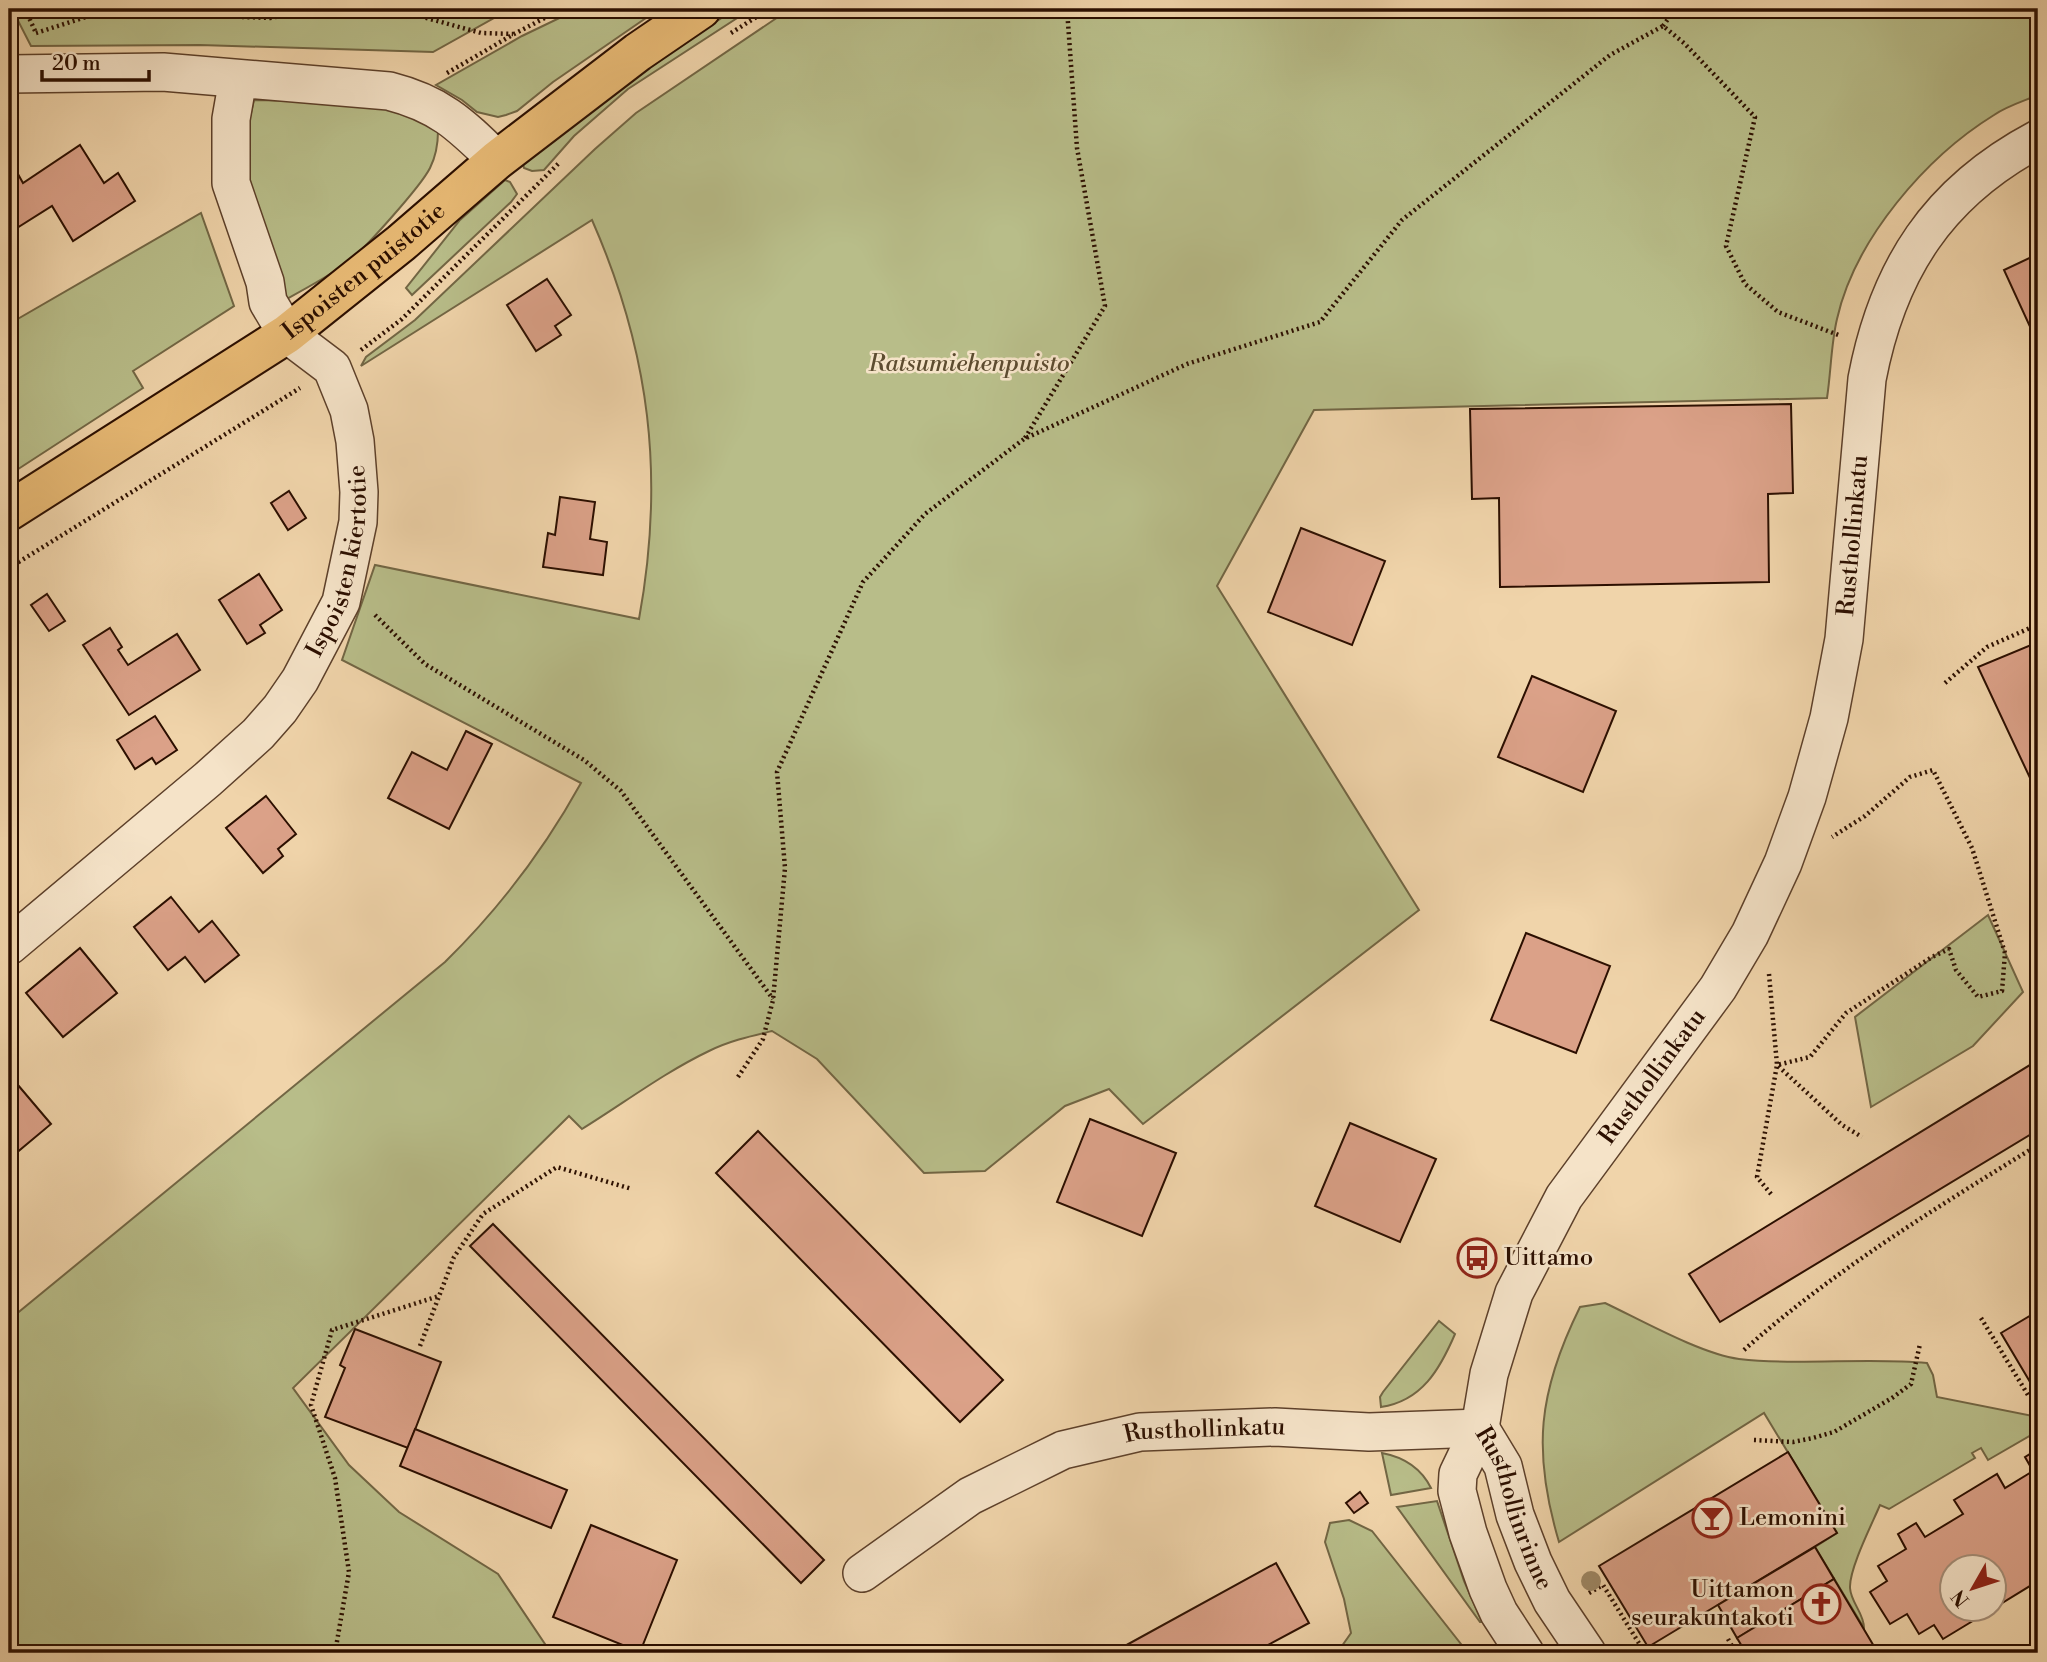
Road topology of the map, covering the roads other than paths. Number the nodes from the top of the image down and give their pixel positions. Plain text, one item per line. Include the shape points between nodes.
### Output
1 (713, 23) edge
2 (9, 74) edge
3 (238, 79) junction
4 (2038, 139) edge
5 (497, 160) junction
6 (287, 334) junction
7 (9, 511) edge
8 (9, 946) edge
9 (1480, 1428) junction
10 (862, 1573) dead end
11 (1525, 1653) edge
12 (1587, 1653) edge

1 - 5 main road, Ispoisten puistotie via 638,52
2 - 3 street via 163,72
3 - 5 street via 389,90 410,96 460,123
3 - 6 street, Ispoisten kiertotie via 231,119 232,183 268,302
4 - 9 street, Rusthollinkatu via 1976,178 1945,208 1921,240 1887,304 1867,379 1844,639 1807,797 1750,934 1711,998 1564,1197 1514,1293 1489,1374
5 - 6 main road, Ispoisten puistotie
6 - 7 main road, Ispoisten puistotie
6 - 8 street, Ispoisten kiertotie via 332,368 349,410 355,440 358,522 341,602 300,680 258,734
9 - 10 street, Rusthollinkatu via 1140,1432 1063,1450 970,1496
9 - 11 street, Rusthollinrinne via 1458,1474 1457,1490 1488,1589
9 - 12 street, Rusthollinrinne via 1503,1466 1533,1562 1552,1601

